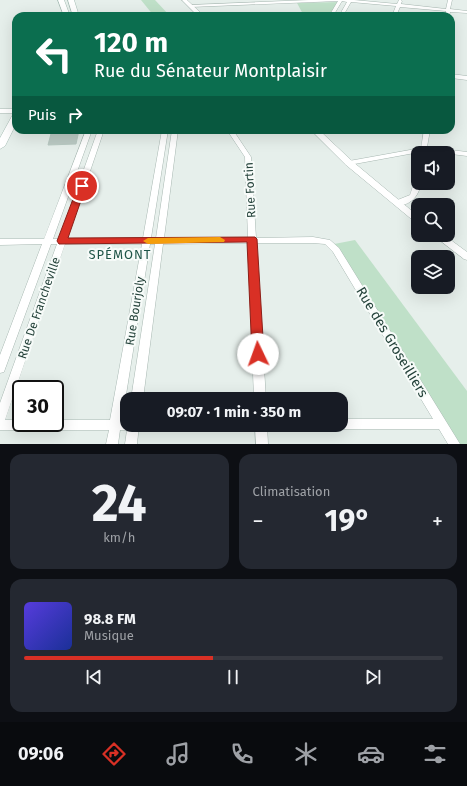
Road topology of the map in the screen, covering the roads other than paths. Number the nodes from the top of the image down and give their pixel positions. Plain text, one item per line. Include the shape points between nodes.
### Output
1 (62, 0) edge
2 (71, 0) edge
3 (184, 0) edge
4 (219, 0) edge
5 (341, 0) edge
6 (350, 0) edge
7 (400, 0) edge
8 (450, 0) edge
9 (304, 1) edge
10 (252, 2) edge
11 (222, 5) junction
12 (398, 5) junction
13 (191, 6) junction
14 (448, 10) junction
15 (65, 12) edge
16 (75, 12) edge
17 (198, 12) edge
18 (334, 12) edge
19 (343, 12) edge
20 (395, 12) edge
21 (467, 12) edge
22 (455, 76) edge
23 (467, 78) edge
24 (12, 110) edge
25 (0, 111) edge
26 (12, 124) edge
27 (88, 134) edge
28 (100, 134) edge
29 (164, 134) edge
30 (174, 134) edge
31 (233, 134) edge
32 (321, 134) edge
33 (426, 134) edge
34 (0, 146) edge
35 (424, 146) edge
36 (411, 153) edge
37 (455, 153) edge
38 (467, 154) edge
39 (350, 163) junction
40 (416, 190) edge
41 (398, 204) junction
42 (411, 214) edge
43 (252, 239) junction
44 (62, 241) junction
45 (146, 241) junction
46 (160, 241) junction
47 (0, 242) edge
48 (47, 242) junction
49 (447, 242) edge
50 (467, 257) edge
51 (0, 369) edge
52 (125, 392) edge
53 (138, 392) edge
54 (260, 392) edge
55 (0, 419) edge
56 (120, 424) edge
57 (348, 424) edge
58 (442, 424) junction
59 (0, 425) edge
60 (120, 426) edge
61 (132, 432) edge
62 (261, 432) edge
63 (112, 444) edge
64 (131, 444) edge
65 (262, 444) edge
66 (454, 444) edge

1 - 15 main road
2 - 16 main road
3 - 13 street
4 - 11 street
5 - 6 street
5 - 9 street
5 - 18 street
6 - 12 street
6 - 19 street
7 - 12 street
8 - 14 street
9 - 10 street
10 - 11 street
11 - 13 street
12 - 14 street
12 - 20 street
13 - 17 street
14 - 21 street
22 - 23 street
24 - 25 street
26 - 34 main road
27 - 48 street, Rue De Francheville
28 - 44 street, Rue De Francheville
29 - 45 street, Rue Bourjoly
30 - 46 street, Rue Bourjoly
31 - 43 street, Rue Fortin via 248,155
32 - 39 street
33 - 35 street
36 - 39 street
37 - 38 street
39 - 41 street
40 - 41 street via 414,197
41 - 42 street
43 - 46 street
43 - 54 street, Rue Fortin
43 - 58 street, Rue des Groseilliers via 313,240 327,242 336,250
44 - 45 street
44 - 48 street
44 - 55 street, Rue De Francheville
45 - 46 street
45 - 52 street, Rue Bourjoly
46 - 53 street, Rue Bourjoly
47 - 48 street
48 - 51 street, Rue De Francheville
49 - 50 street
56 - 59 street
57 - 58 street
58 - 66 street, Rue des Groseilliers
60 - 63 street, Rue Bourjoly
61 - 64 street
62 - 65 street

